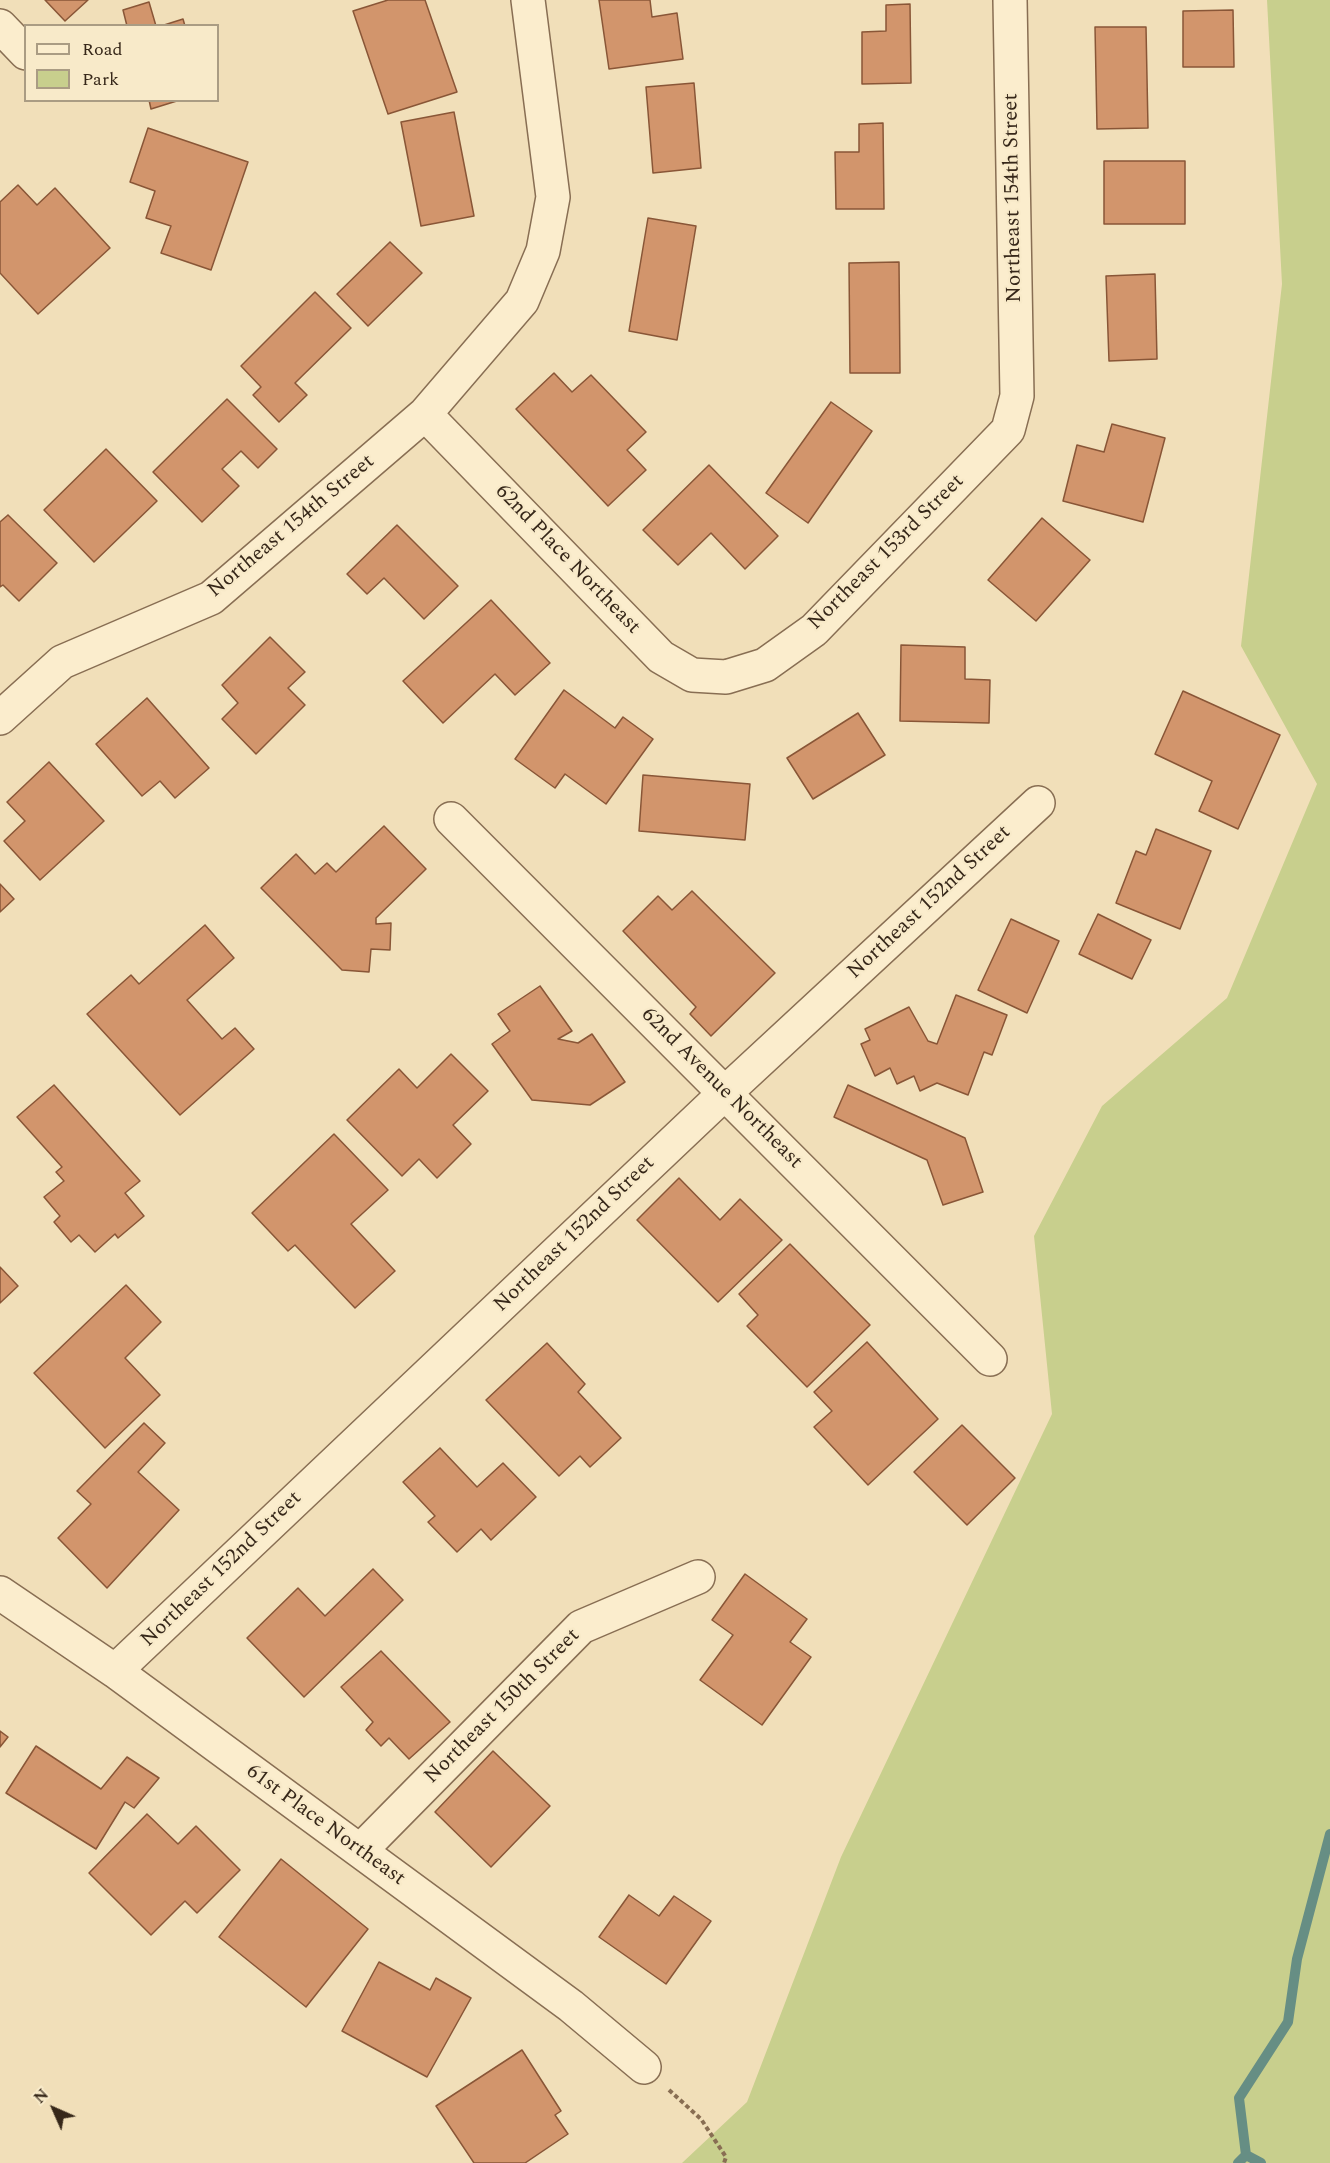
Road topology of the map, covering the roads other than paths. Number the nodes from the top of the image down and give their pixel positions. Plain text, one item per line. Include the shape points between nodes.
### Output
1 (528, 0) edge
2 (1010, 0) edge
3 (0, 26) edge
4 (24, 50) edge
5 (1017, 396) joint
6 (425, 414) junction
7 (726, 677) joint
8 (0, 718) edge
9 (1038, 803) dead end
10 (451, 819) dead end
11 (724, 1093) junction
12 (990, 1359) dead end
13 (698, 1577) dead end
14 (0, 1593) edge
15 (116, 1671) junction
16 (360, 1851) junction
17 (644, 2067) road end

1 - 6 street, Northeast 154th Street via 553,197 543,251 522,301
2 - 5 street, Northeast 154th Street
3 - 4 street
5 - 7 street, Northeast 153rd Street via 1008,430 814,630 765,665
6 - 7 street, 62nd Place Northeast via 661,657 692,675
6 - 8 street, Northeast 154th Street via 211,598 62,662
9 - 11 street, Northeast 152nd Street
10 - 11 street, 62nd Avenue Northeast
11 - 12 street, 62nd Avenue Northeast
11 - 15 street, Northeast 152nd Street
13 - 16 street, Northeast 150th Street via 581,1627
14 - 15 street, 61st Place Northeast
15 - 16 street, 61st Place Northeast
16 - 17 street, 61st Place Northeast via 571,2007

